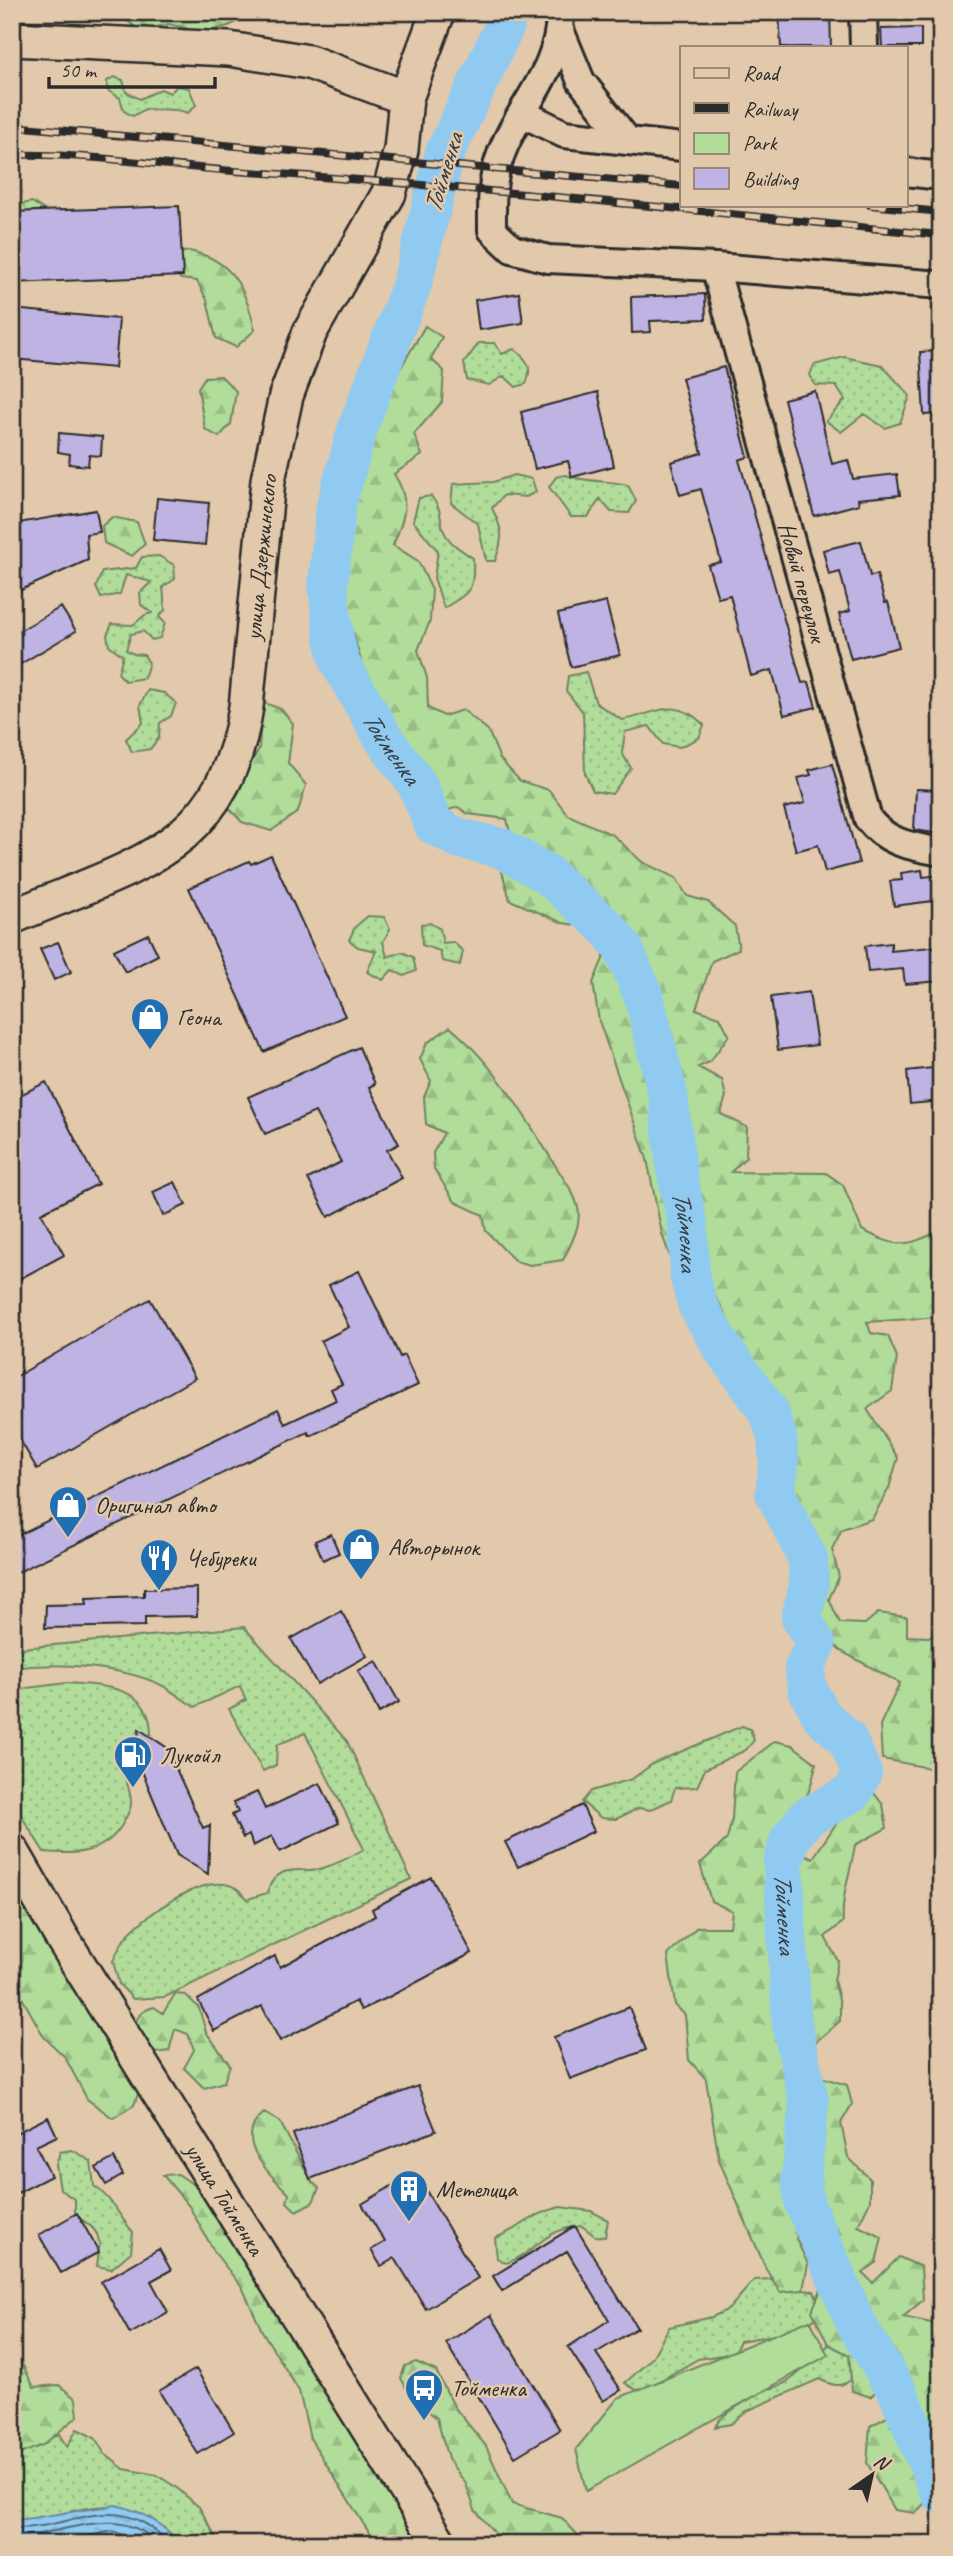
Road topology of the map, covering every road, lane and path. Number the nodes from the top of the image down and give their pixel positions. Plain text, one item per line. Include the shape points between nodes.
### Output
1 (438, 12) edge
2 (863, 12) edge
3 (560, 21) edge
4 (12, 39) edge
5 (864, 46) edge
6 (406, 98) junction
7 (524, 114) junction
8 (628, 141) junction
9 (680, 147) edge
10 (908, 172) edge
11 (941, 176) edge
12 (715, 267) junction
13 (941, 285) edge
14 (941, 852) edge
15 (12, 917) edge
16 (12, 1851) edge
17 (440, 2544) edge

1 - 6 street, улица Дзержинского
2 - 5 street
3 - 7 street via 549,68
3 - 8 street via 581,81
4 - 6 street via 229,49 309,62
6 - 15 street, улица Дзержинского via 401,150 389,193 310,332 278,424 268,480 246,707 231,771 199,820 162,853
7 - 8 street via 564,134
7 - 12 street via 499,160 492,192 492,230 512,249 548,259
8 - 9 street
10 - 11 street
12 - 13 street
12 - 14 street, Новый переулок via 868,819 897,843
16 - 17 street, улица Тойменка via 61,1937

